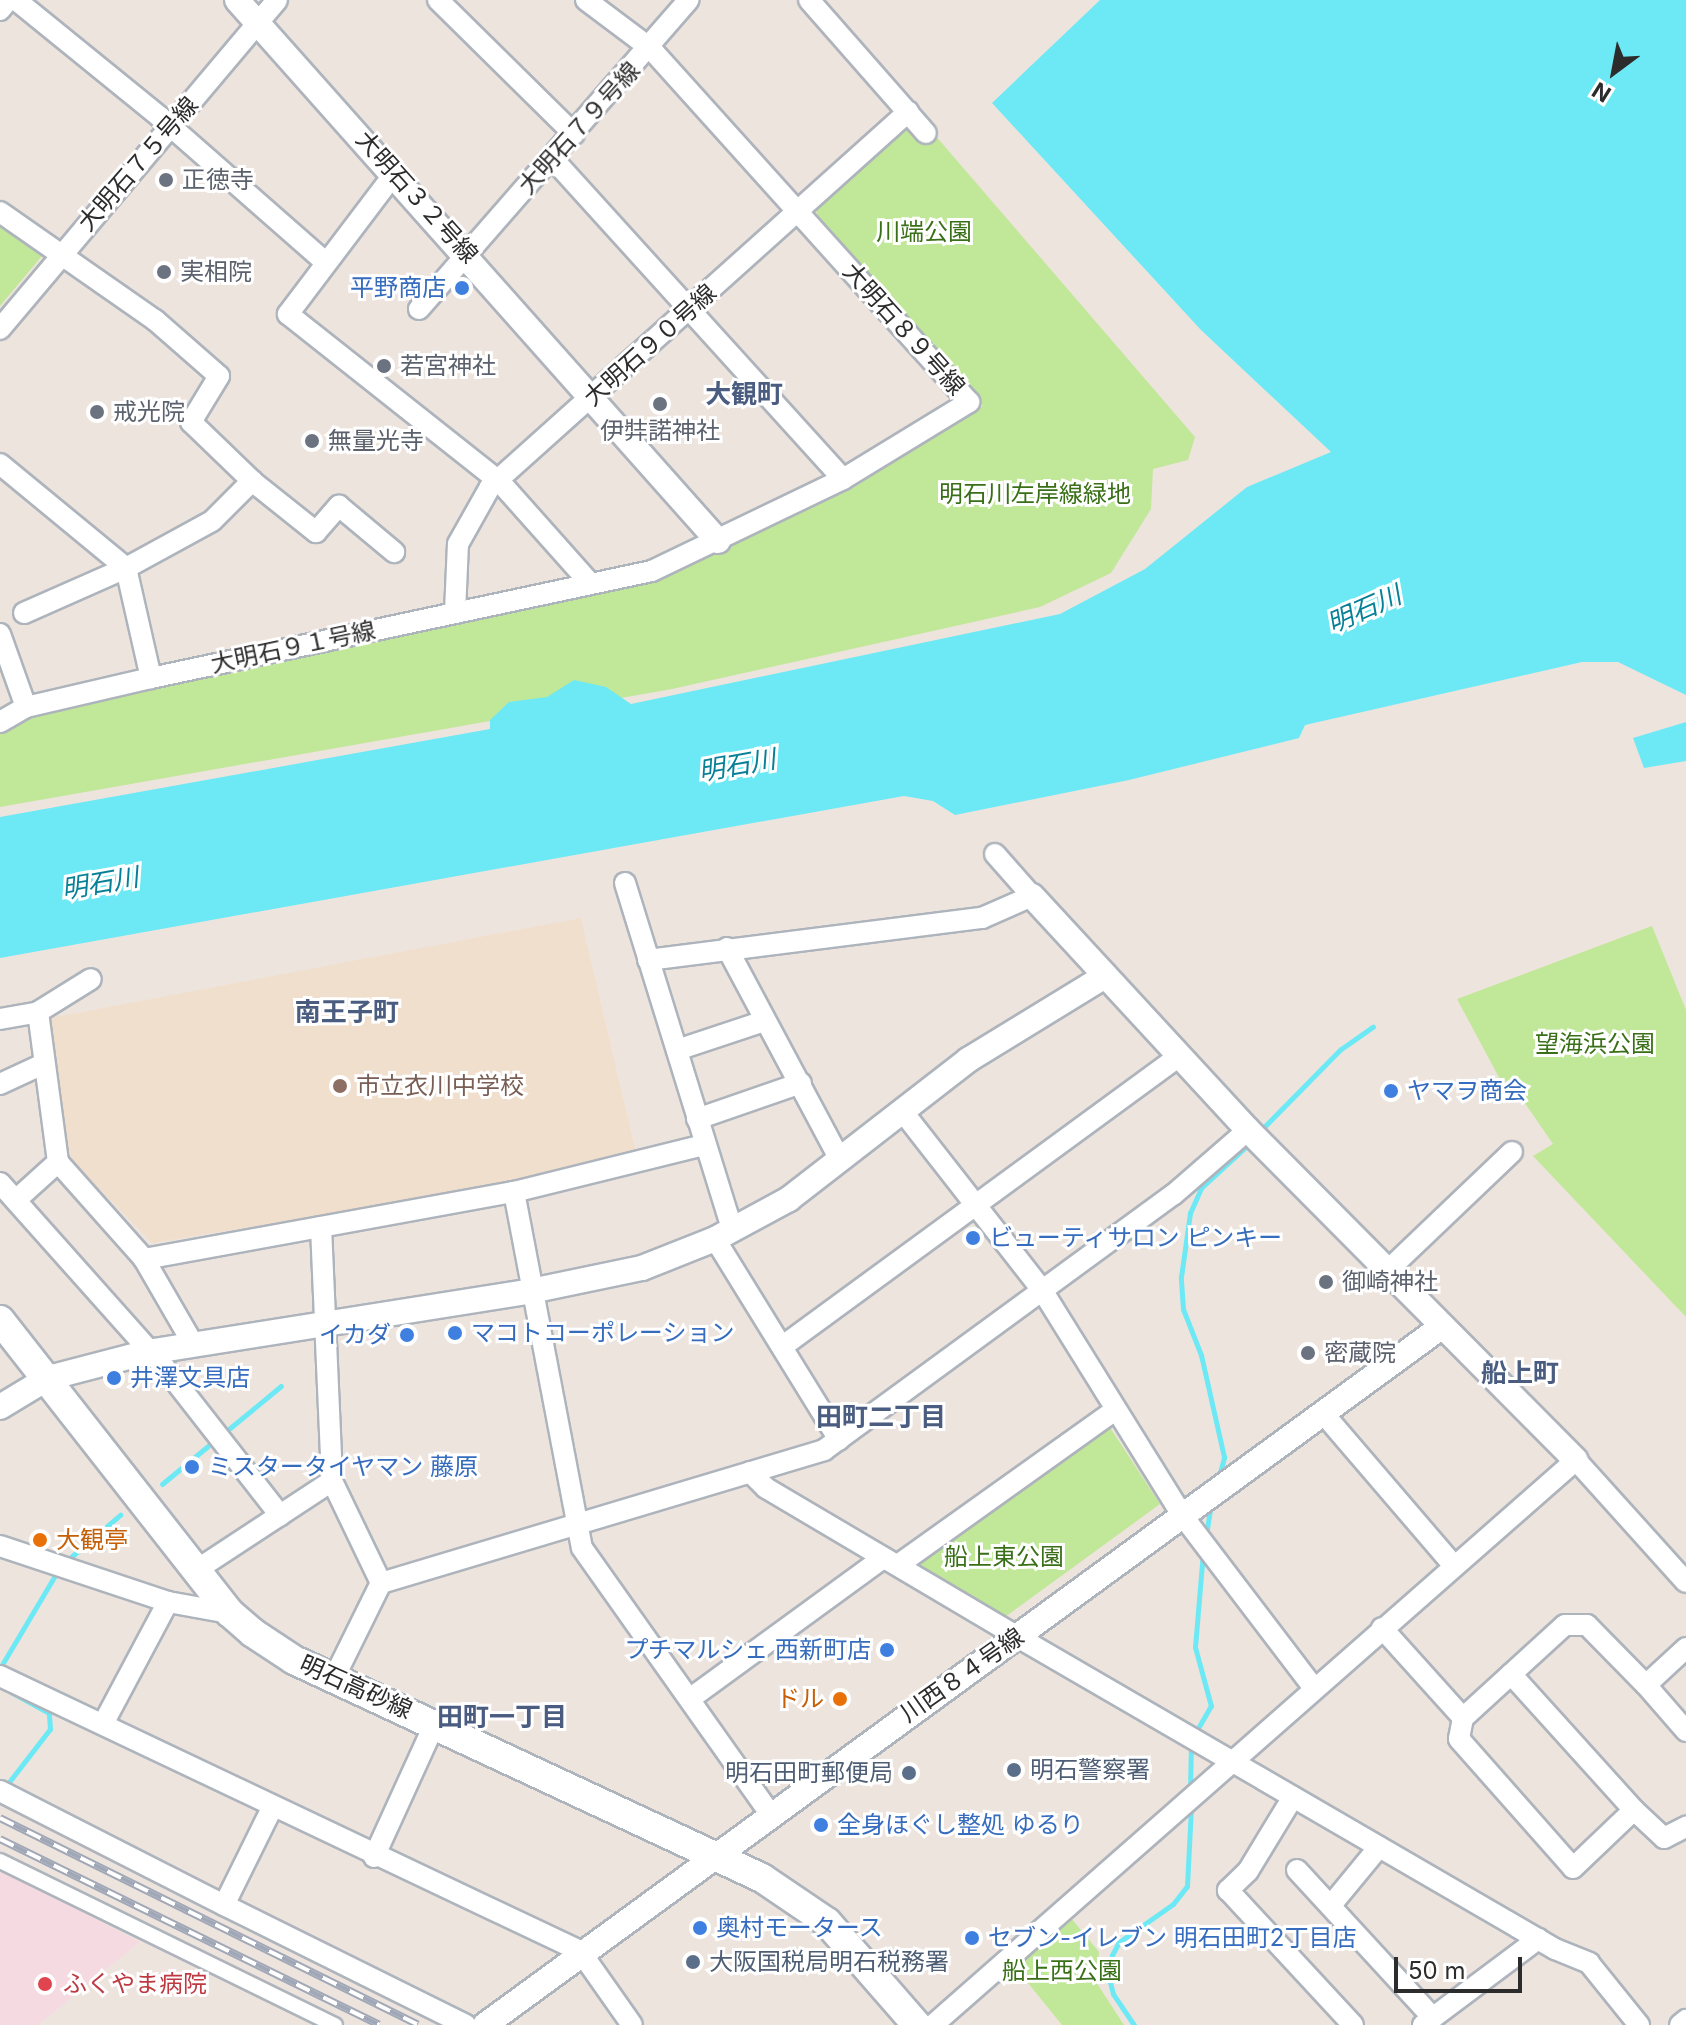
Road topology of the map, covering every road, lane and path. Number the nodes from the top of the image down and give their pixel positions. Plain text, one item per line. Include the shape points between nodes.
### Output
1 (8, 0) edge
2 (16, 0) edge
3 (237, 0) edge
4 (277, 0) edge
5 (438, 0) edge
6 (586, 0) edge
7 (689, 0) edge
8 (809, 0) edge
9 (0, 10) edge
10 (258, 24) junction
11 (650, 48) junction
12 (908, 112) junction
13 (169, 129) junction
14 (926, 133) dead end
15 (574, 134) junction
16 (552, 158) junction
17 (394, 174) junction
18 (798, 211) junction
19 (0, 212) edge
20 (63, 253) junction
21 (467, 254) junction
22 (326, 263) junction
23 (419, 309) dead end
24 (689, 309) junction
25 (0, 329) edge
26 (593, 397) junction
27 (0, 464) edge
28 (843, 479) junction
29 (252, 481) junction
30 (500, 482) junction
31 (718, 541) junction
32 (394, 552) dead end
33 (126, 568) junction
34 (590, 583) junction
35 (455, 612) junction
36 (24, 613) dead end
37 (0, 634) edge
38 (151, 678) junction
39 (26, 707) junction
40 (0, 722) edge
41 (995, 854) dead end
42 (625, 883) dead end
43 (1032, 896) junction
44 (727, 948) junction
45 (648, 960) junction
46 (1105, 976) junction
47 (91, 979) dead end
48 (38, 1012) junction
49 (0, 1019) edge
50 (764, 1021) junction
51 (677, 1050) junction
52 (1179, 1056) junction
53 (43, 1064) junction
54 (801, 1083) junction
55 (0, 1084) edge
56 (903, 1112) junction
57 (697, 1119) junction
58 (1248, 1130) junction
59 (704, 1145) junction
60 (1512, 1152) dead end
61 (840, 1160) junction
62 (58, 1162) junction
63 (0, 1183) edge
64 (514, 1192) junction
65 (16, 1200) junction
66 (976, 1205) junction
67 (321, 1227) junction
68 (724, 1234) junction
69 (144, 1259) junction
70 (1386, 1272) junction
71 (1042, 1290) junction
72 (531, 1291) junction
73 (0, 1320) edge
74 (325, 1323) junction
75 (1441, 1327) junction
76 (193, 1344) junction
77 (783, 1346) junction
78 (148, 1352) junction
79 (48, 1378) junction
80 (0, 1407) edge
81 (1115, 1410) junction
82 (1323, 1413) junction
83 (839, 1440) junction
84 (1576, 1460) junction
85 (750, 1472) junction
86 (332, 1481) junction
87 (280, 1515) junction
88 (1182, 1515) junction
89 (573, 1522) junction
90 (0, 1546) edge
91 (890, 1561) junction
92 (1454, 1566) junction
93 (198, 1569) junction
94 (1686, 1582) edge
95 (381, 1583) junction
96 (168, 1602) junction
97 (230, 1613) junction
98 (1382, 1628) junction
99 (1016, 1636) junction
100 (1686, 1648) edge
101 (1511, 1674) junction
102 (0, 1676) edge
103 (335, 1676) junction
104 (1646, 1685) junction
105 (1313, 1687) junction
106 (691, 1698) junction
107 (1463, 1718) junction
108 (435, 1723) junction
109 (103, 1724) junction
110 (1686, 1731) edge
111 (1233, 1762) junction
112 (0, 1791) edge
113 (1293, 1797) junction
114 (272, 1808) junction
115 (1634, 1810) junction
116 (770, 1814) junction
117 (1686, 1827) edge
118 (1379, 1847) junction
119 (716, 1852) junction
120 (374, 1857) junction
121 (0, 1861) edge
122 (1297, 1870) dead end
123 (1332, 1904) junction
124 (224, 1905) junction
125 (1538, 1939) junction
126 (580, 1951) junction
127 (1686, 2020) edge
128 (1428, 2021) edge
129 (335, 2025) edge
130 (466, 2025) edge
131 (485, 2025) edge
132 (632, 2025) edge
133 (917, 2025) edge
134 (933, 2025) edge
135 (1353, 2025) edge
136 (1639, 2025) edge
137 (1680, 2025) edge

1 - 9 street
2 - 13 street
3 - 10 street, 大明石３２号線
4 - 10 street, 大明石７５号線
5 - 15 street
6 - 11 street, 大明石８９号線
7 - 11 street, 大明石７９号線
8 - 12 street
10 - 13 street, 大明石７５号線
10 - 17 street, 大明石３２号線
11 - 15 street, 大明石７９号線
11 - 18 street, 大明石８９号線
12 - 14 street
12 - 18 street, 大明石９０号線
13 - 20 street, 大明石７５号線
13 - 22 street
15 - 16 street, 大明石７９号線
16 - 21 street, 大明石７９号線
16 - 24 street
17 - 21 street, 大明石３２号線
17 - 22 street
18 - 24 street, 大明石９０号線
18 - 28 street, 大明石８９号線 via 969,402
19 - 20 street
20 - 25 street, 大明石７５号線
20 - 29 street via 219,376 191,422
21 - 23 street, 大明石７９号線
21 - 26 street, 大明石３２号線
22 - 30 street via 288,314
24 - 26 street, 大明石９０号線
24 - 28 street
26 - 30 street, 大明石９０号線
26 - 31 street, 大明石３２号線
27 - 33 street
28 - 31 street, 大明石８９号線
29 - 32 street via 316,532 339,506
29 - 33 street via 212,521
30 - 34 street
30 - 35 street, 大明石９０号線 via 490,487 458,544
31 - 34 street, 大明石８９号線 via 652,571
33 - 36 street
33 - 38 street
34 - 35 street, 大明石９１号線
35 - 38 street, 大明石９１号線
37 - 39 street
38 - 39 street, 大明石９１号線
39 - 40 street, 大明石９１号線
41 - 43 street
42 - 45 street
43 - 44 street via 982,918
43 - 46 street
44 - 45 street
44 - 50 street
45 - 51 street
46 - 52 street
46 - 56 street via 968,1060
47 - 48 street
48 - 49 street
48 - 53 street
50 - 51 street
50 - 54 street
51 - 57 street
52 - 58 street
52 - 66 street
53 - 55 street
53 - 62 street
54 - 57 street
54 - 61 street
56 - 61 street
56 - 66 street
57 - 59 street
58 - 70 street
58 - 71 street via 1173,1195
59 - 64 street
59 - 68 street
60 - 70 street
61 - 68 street via 789,1199
62 - 65 street
62 - 69 street
63 - 65 street
64 - 67 street
64 - 72 street
65 - 78 street
66 - 71 street
66 - 77 street
67 - 69 street
67 - 74 street
68 - 72 street via 642,1268
68 - 77 street
69 - 76 street
70 - 75 street
71 - 81 street
71 - 83 street
72 - 74 street
72 - 89 street
73 - 79 main road, 明石高砂線
74 - 76 street
74 - 86 street
75 - 82 street, 川西８４号線
75 - 84 street
76 - 78 street
77 - 83 street
78 - 79 street
78 - 87 street
79 - 80 street
79 - 93 main road, 明石高砂線
81 - 88 street
81 - 91 street
82 - 88 street, 川西８４号線
82 - 92 street
83 - 85 street via 824,1450
84 - 92 street
84 - 94 street
85 - 89 street
85 - 91 street via 766,1488
86 - 87 street
86 - 95 street
87 - 93 street
88 - 99 street, 川西８４号線
88 - 105 street
89 - 95 street
89 - 106 street via 582,1548
90 - 96 street
91 - 99 street
91 - 106 street
92 - 98 street
93 - 97 main road, 明石高砂線
95 - 103 street
96 - 97 street
96 - 109 street
97 - 103 main road, 明石高砂線 via 272,1648
98 - 105 street
98 - 107 street
99 - 111 street
99 - 116 street, 川西８４号線
100 - 104 street
101 - 104 street via 1565,1625 1587,1625
101 - 107 street
101 - 115 street
102 - 109 street
103 - 108 main road, 明石高砂線
104 - 110 street
105 - 111 street
106 - 116 street
107 - 115 street via 1459,1739 1573,1868
108 - 119 main road, 明石高砂線
108 - 120 street
109 - 114 street
111 - 113 street
111 - 134 street
112 - 124 street
113 - 118 street
113 - 135 street via 1248,1871 1228,1890
114 - 120 street
114 - 124 street
115 - 117 street via 1664,1838
116 - 119 street, 川西８４号線
118 - 123 street
118 - 125 street
119 - 126 street, 川西８４号線
119 - 133 main road, 明石高砂線 via 827,1922
120 - 126 street
121 - 129 street
122 - 123 street
123 - 128 street
124 - 130 street
125 - 128 street
125 - 136 street via 1589,1963
126 - 131 street, 川西８４号線
126 - 132 street
127 - 137 street

